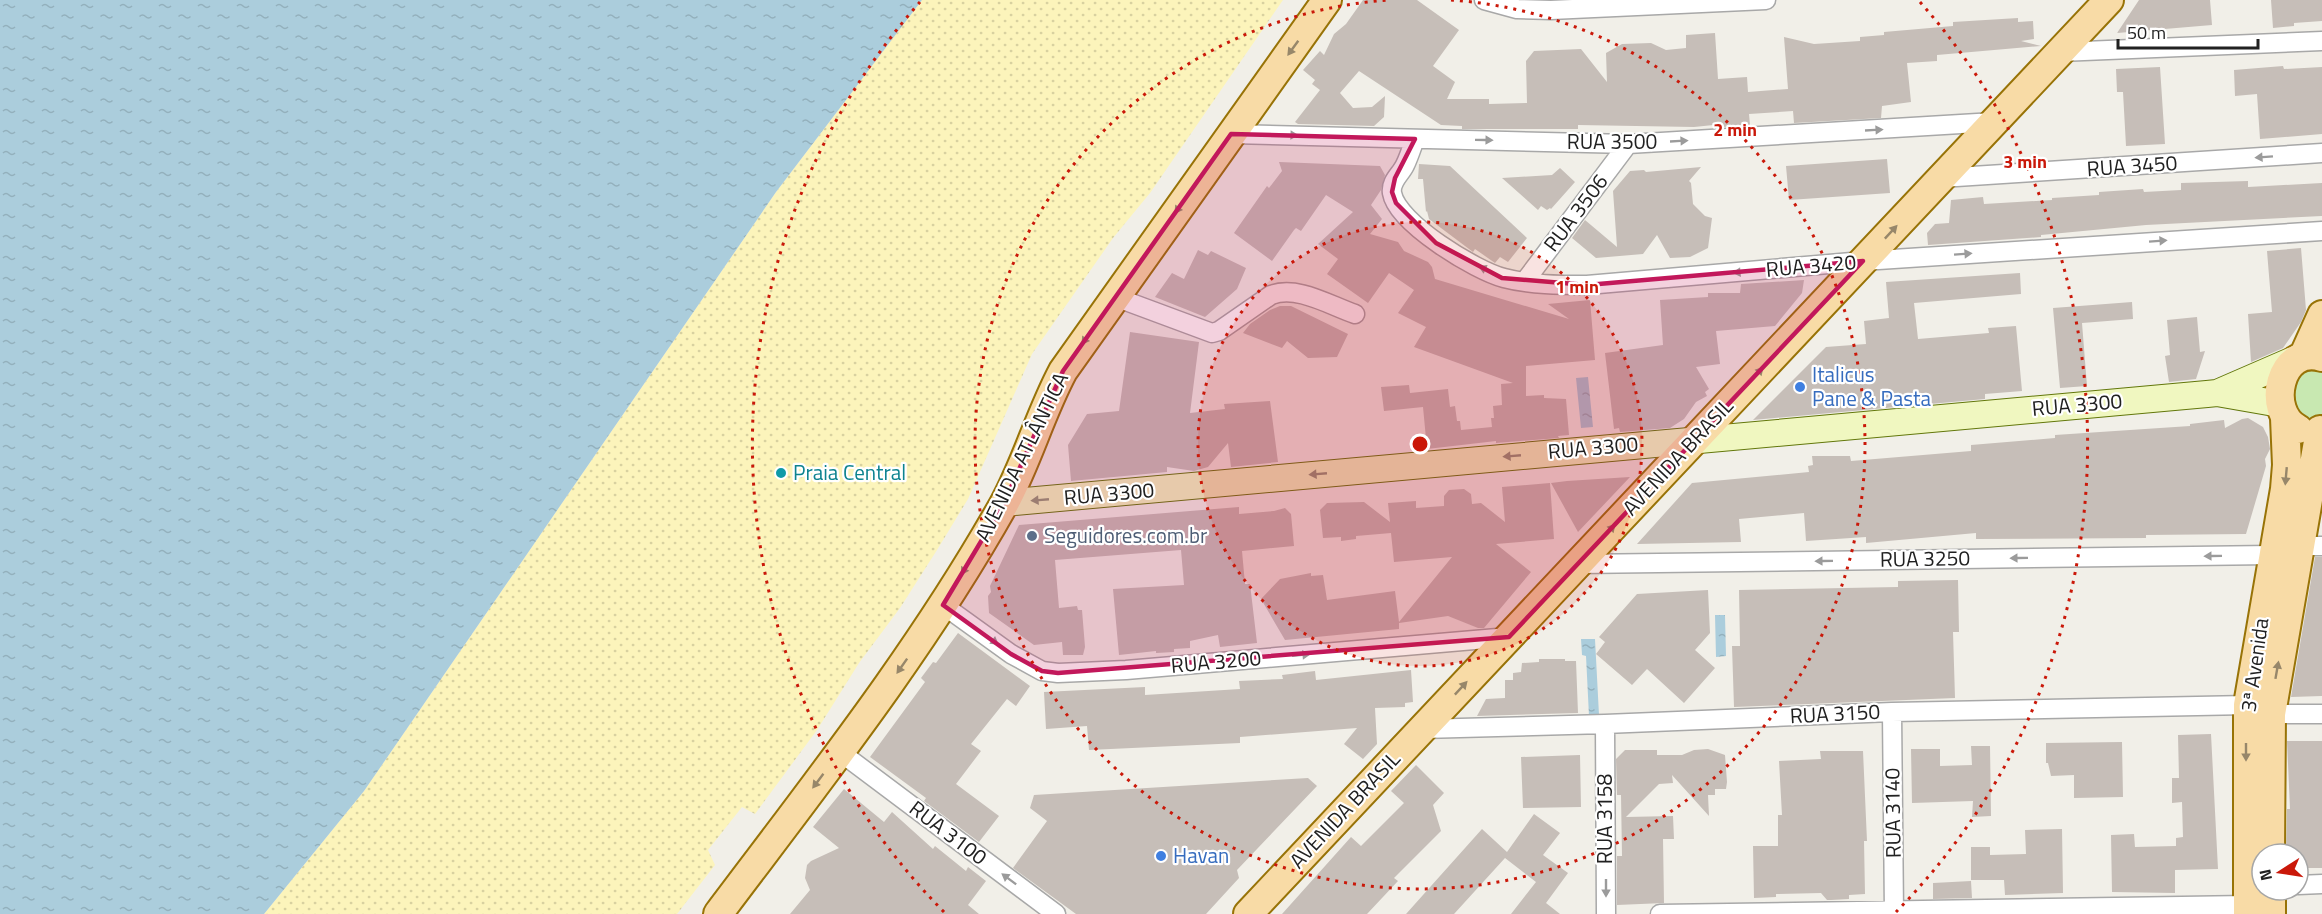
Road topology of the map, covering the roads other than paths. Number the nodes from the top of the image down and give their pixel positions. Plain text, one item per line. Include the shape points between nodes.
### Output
1 (1327, 0) edge
2 (1484, 0) edge
3 (1766, 0) edge
4 (2109, 0) edge
5 (1605, 4) edge
6 (2322, 41) edge
7 (2060, 52) junction
8 (1994, 122) junction
9 (1231, 134) junction
10 (1415, 139) junction
11 (1628, 144) junction
12 (2322, 153) edge
13 (1941, 178) junction
14 (2322, 231) edge
15 (1863, 261) junction
16 (1525, 281) junction
17 (1115, 297) junction
18 (1355, 314) dead end
19 (2322, 315) edge
20 (2306, 358) edge
21 (2217, 393) junction
22 (2283, 411) junction
23 (2321, 429) edge
24 (1695, 439) junction
25 (1004, 503) junction
26 (2310, 546) edge
27 (2272, 555) junction
28 (1578, 564) junction
29 (943, 605) junction
30 (1509, 637) junction
31 (2259, 710) junction
32 (1892, 712) junction
33 (2322, 714) edge
34 (1605, 724) junction
35 (1422, 729) junction
36 (840, 752) junction
37 (2269, 842) edge
38 (2259, 906) edge
39 (1894, 912) edge
40 (718, 914) edge
41 (1056, 914) edge
42 (1248, 914) edge
43 (1606, 914) edge
44 (1660, 914) edge

1 -> 9 main road, AVENIDA ATLÂNTICA
2 - 5 street via 1516,9
3 - 5 street
4 - 7 main road, AVENIDA BRASIL
6 - 7 street
7 - 8 main road, AVENIDA BRASIL
11 -> 8 street, RUA 3500
8 - 13 main road, AVENIDA BRASIL
9 -> 10 street, RUA 3500
9 -> 17 main road, AVENIDA ATLÂNTICA
10 -> 11 street, RUA 3500
16 -> 10 street, RUA 3420 via 1502,278 1436,243 1396,203 1392,192 1395,178 1405,167
11 - 16 street, RUA 3506
12 -> 13 street, RUA 3450
15 -> 13 main road, AVENIDA BRASIL
15 -> 14 street, RUA 3420
15 -> 16 street, RUA 3420 via 1587,285
24 -> 15 main road, AVENIDA BRASIL
17 - 18 street via 1212,333 1279,292 1292,292
17 -> 25 main road, AVENIDA ATLÂNTICA via 1052,391
19 - 20 main road
20 - 21 street, RUA 3300
20 - 22 main road, 3ª Avenida via 2283,379
21 - 22 street, RUA 3300
21 - 24 street, RUA 3300
22 - 23 main road via 2295,428
22 -> 27 main road, 3ª Avenida via 2287,465
23 - 26 main road, 3ª Avenida
24 -> 25 street, RUA 3300
28 -> 24 main road, AVENIDA BRASIL
25 -> 29 main road, AVENIDA ATLÂNTICA
31 -> 26 main road, 3ª Avenida
27 -> 28 street, RUA 3250
27 - 31 main road, 3ª Avenida
28 - 30 main road, AVENIDA BRASIL
29 -> 30 street, RUA 3200 via 1011,654 1042,671 1058,673
29 -> 36 main road, AVENIDA ATLÂNTICA
35 -> 30 main road, AVENIDA BRASIL
31 - 32 street, RUA 3150
31 - 33 street, RUA 3150
31 - 37 main road, 3ª Avenida
31 -> 38 main road, 3ª Avenida
32 - 34 street, RUA 3150
32 - 39 street, RUA 3140
34 - 35 street, RUA 3150
34 -> 43 street, RUA 3158
35 - 42 main road, AVENIDA BRASIL
36 -> 40 main road, AVENIDA ATLÂNTICA
41 -> 36 street, RUA 3100
38 - 39 street
39 - 44 street

